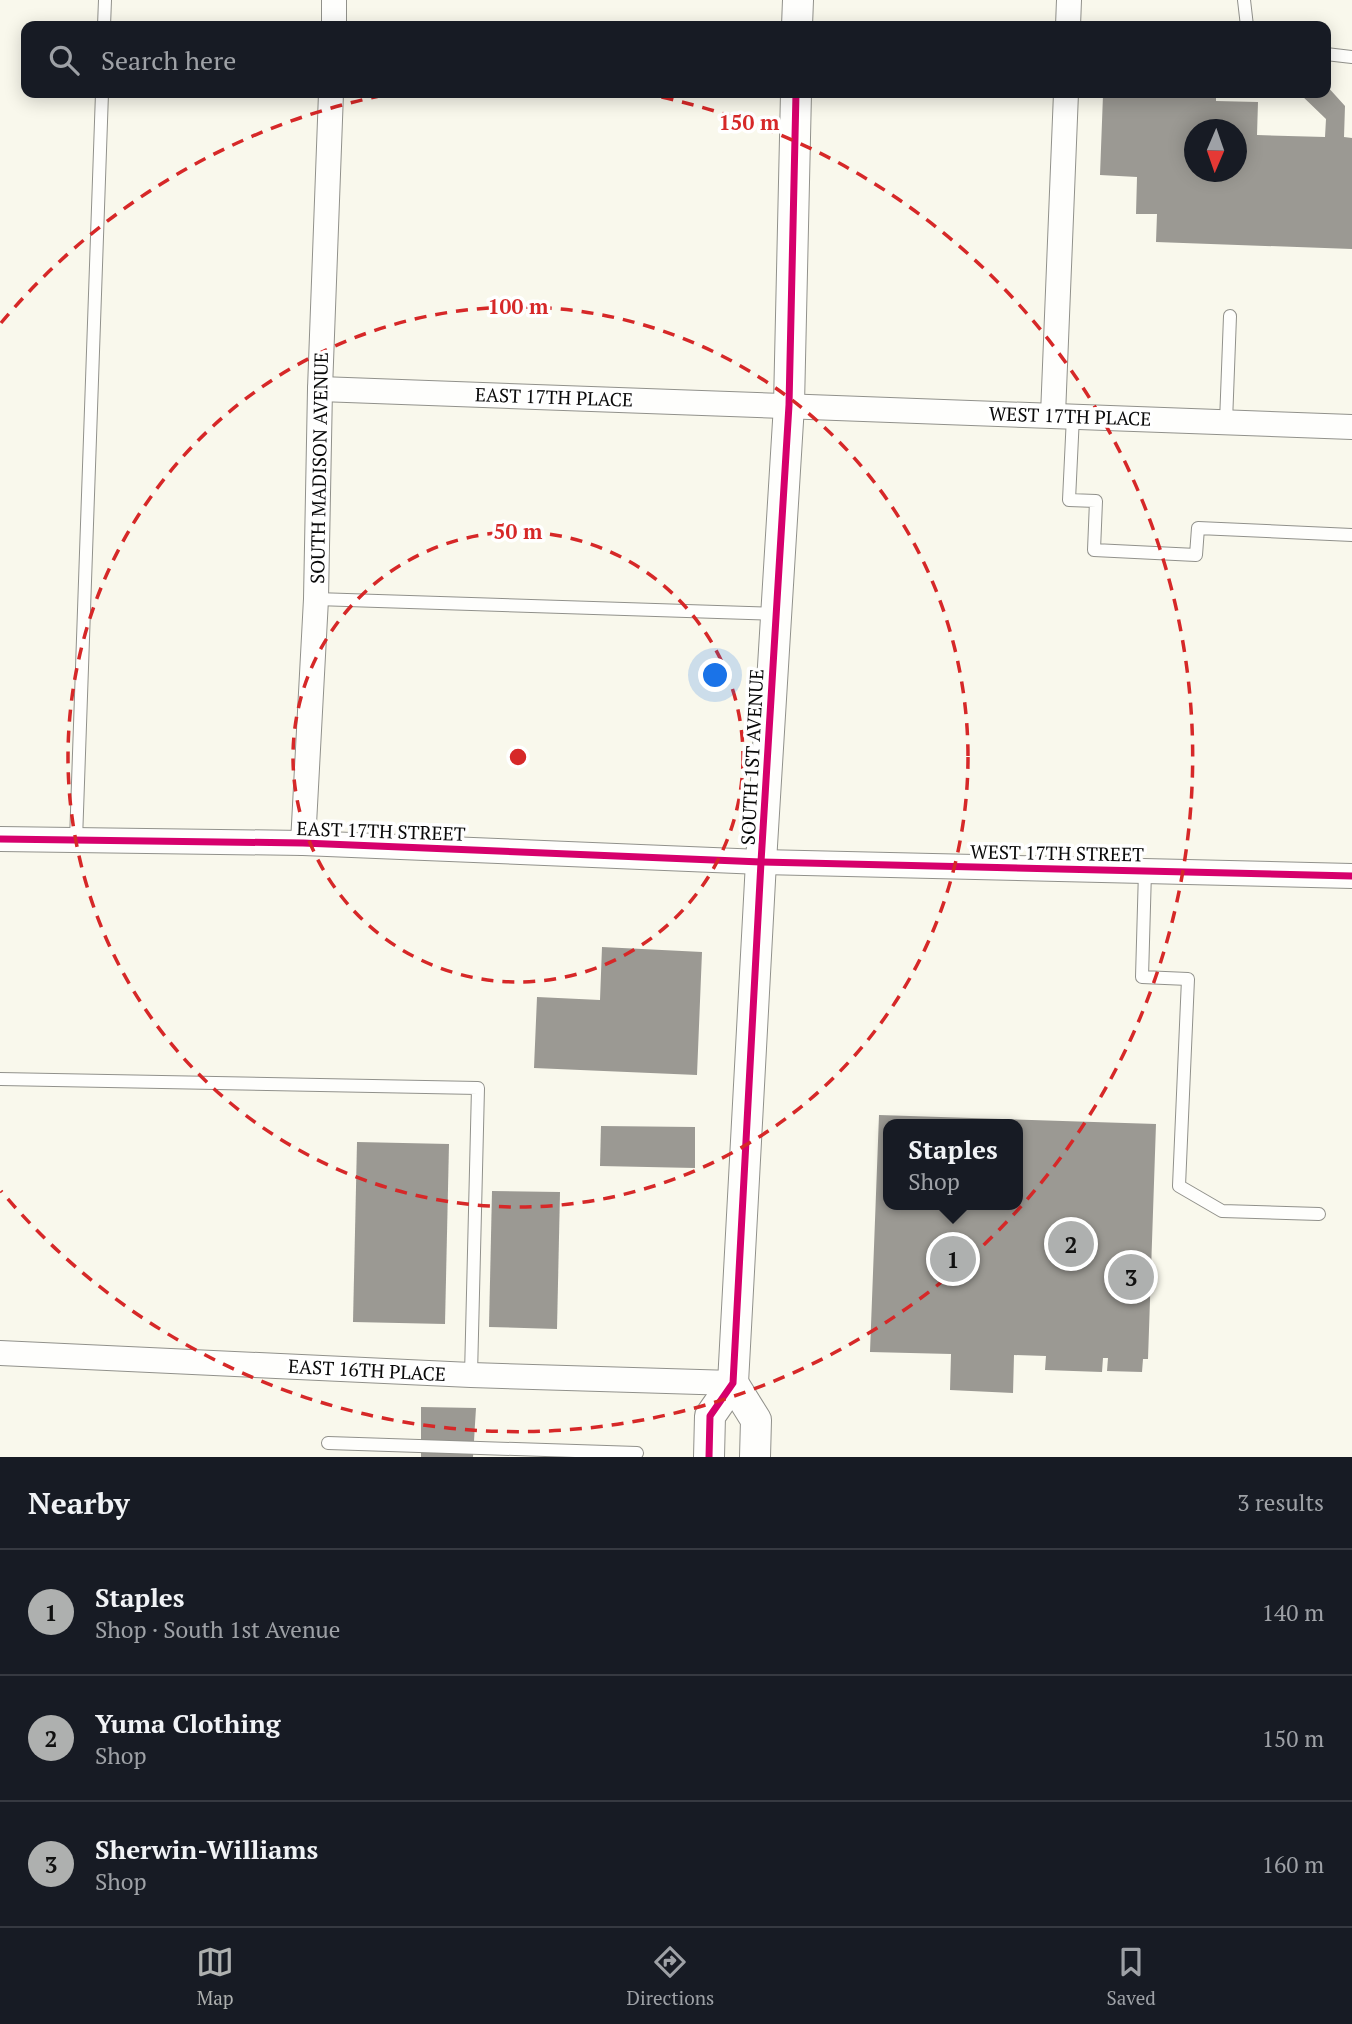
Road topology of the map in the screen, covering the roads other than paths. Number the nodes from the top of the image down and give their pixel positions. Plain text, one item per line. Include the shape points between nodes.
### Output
1 (105, 0) edge
2 (334, 0) edge
3 (798, 0) edge
4 (1069, 0) edge
5 (1244, 0) edge
6 (104, 21) edge
7 (334, 21) edge
8 (797, 21) edge
9 (1068, 21) edge
10 (1246, 21) edge
11 (1331, 55) edge
12 (1352, 57) edge
13 (102, 98) edge
14 (331, 98) edge
15 (796, 98) edge
16 (1066, 98) edge
17 (1230, 316) dead end
18 (320, 389) junction
19 (789, 405) junction
20 (1063, 416) junction
21 (1226, 422) junction
22 (1352, 427) edge
23 (1352, 535) edge
24 (316, 599) junction
25 (776, 614) junction
26 (0, 839) edge
27 (76, 840) junction
28 (303, 843) junction
29 (761, 862) junction
30 (1145, 871) junction
31 (1352, 876) edge
32 (0, 1079) edge
33 (1320, 1214) dead end
34 (0, 1353) edge
35 (471, 1375) junction
36 (733, 1383) junction
37 (328, 1443) dead end
38 (637, 1453) dead end
39 (709, 1457) edge
40 (755, 1457) edge

1 - 6 lane
2 - 7 street
3 - 8 street
4 - 9 street
5 - 10 lane
11 - 12 lane
13 - 27 lane
14 - 18 street, SOUTH MADISON AVENUE
15 - 19 street, SOUTH 1ST AVENUE
16 - 20 street
17 - 21 lane
18 - 19 street, EAST 17TH PLACE
18 - 24 street, SOUTH MADISON AVENUE
19 - 20 street, WEST 17TH PLACE
19 - 25 street, SOUTH 1ST AVENUE
20 - 21 street, WEST 17TH PLACE
20 - 23 lane via 1069,500 1096,501 1094,550 1196,555 1198,528
21 - 22 street, WEST 17TH PLACE
24 - 25 lane
24 - 28 street, SOUTH MADISON AVENUE
25 - 29 street, SOUTH 1ST AVENUE
26 - 27 street, EAST 17TH STREET
27 - 28 street, EAST 17TH STREET
28 - 29 street, EAST 17TH STREET
29 - 30 street, WEST 17TH STREET
29 - 36 street, SOUTH 1ST AVENUE
30 - 31 street, WEST 17TH STREET
30 - 33 lane via 1142,977 1188,979 1179,1186 1222,1211
32 - 35 lane via 478,1088
34 - 35 street, EAST 16TH PLACE
35 - 36 street, EAST 16TH PLACE
36 - 39 street via 710,1416
36 - 40 street via 756,1420
37 - 38 lane

